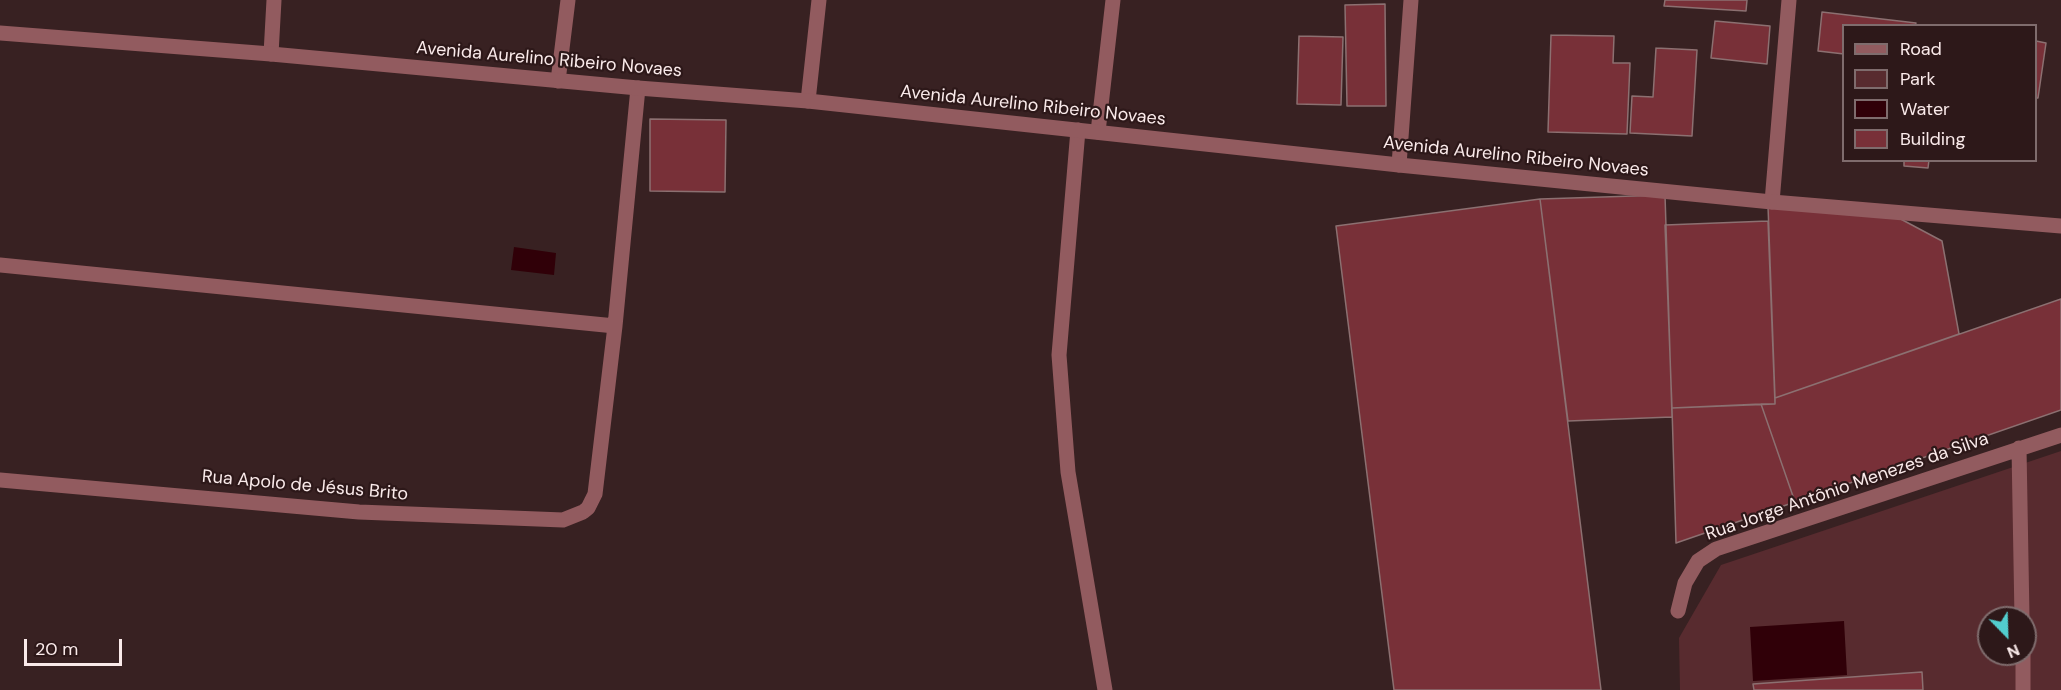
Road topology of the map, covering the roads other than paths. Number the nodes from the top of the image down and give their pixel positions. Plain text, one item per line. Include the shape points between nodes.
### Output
1 (274, 0) edge
2 (568, 0) edge
3 (819, 0) edge
4 (1113, 0) edge
5 (1411, 0) edge
6 (1789, 0) edge
7 (0, 33) edge
8 (271, 54) junction
9 (558, 81) junction
10 (638, 88) junction
11 (808, 101) junction
12 (1078, 130) junction
13 (1098, 132) junction
14 (1399, 165) junction
15 (1772, 202) junction
16 (2061, 226) edge
17 (0, 265) edge
18 (615, 327) junction
19 (2061, 435) edge
20 (2019, 448) junction
21 (0, 480) edge
22 (2022, 606) edge
23 (1678, 611) dead end
24 (2023, 666) edge
25 (1105, 690) edge
26 (2023, 690) edge

1 - 8 street
2 - 9 street
3 - 11 street
4 - 13 street
5 - 14 street
6 - 15 street
7 - 8 street, Avenida Aurelino Ribeiro Novaes
8 - 9 street, Avenida Aurelino Ribeiro Novaes
9 - 10 street, Avenida Aurelino Ribeiro Novaes
10 - 11 street, Avenida Aurelino Ribeiro Novaes
10 - 18 street
11 - 12 street, Avenida Aurelino Ribeiro Novaes
12 - 13 street, Avenida Aurelino Ribeiro Novaes
12 - 25 street via 1059,355 1068,472
13 - 14 street, Avenida Aurelino Ribeiro Novaes
14 - 15 street, Avenida Aurelino Ribeiro Novaes
15 - 16 street, Avenida Aurelino Ribeiro Novaes
17 - 18 street
18 - 21 street, Rua Apolo de Jésus Brito via 595,494 588,508 563,520 359,512
19 - 20 street, Rua Jorge Antônio Menezes da Silva
20 - 22 street
20 - 23 street, Rua Jorge Antônio Menezes da Silva via 1716,549 1698,561 1685,583
24 - 26 street

